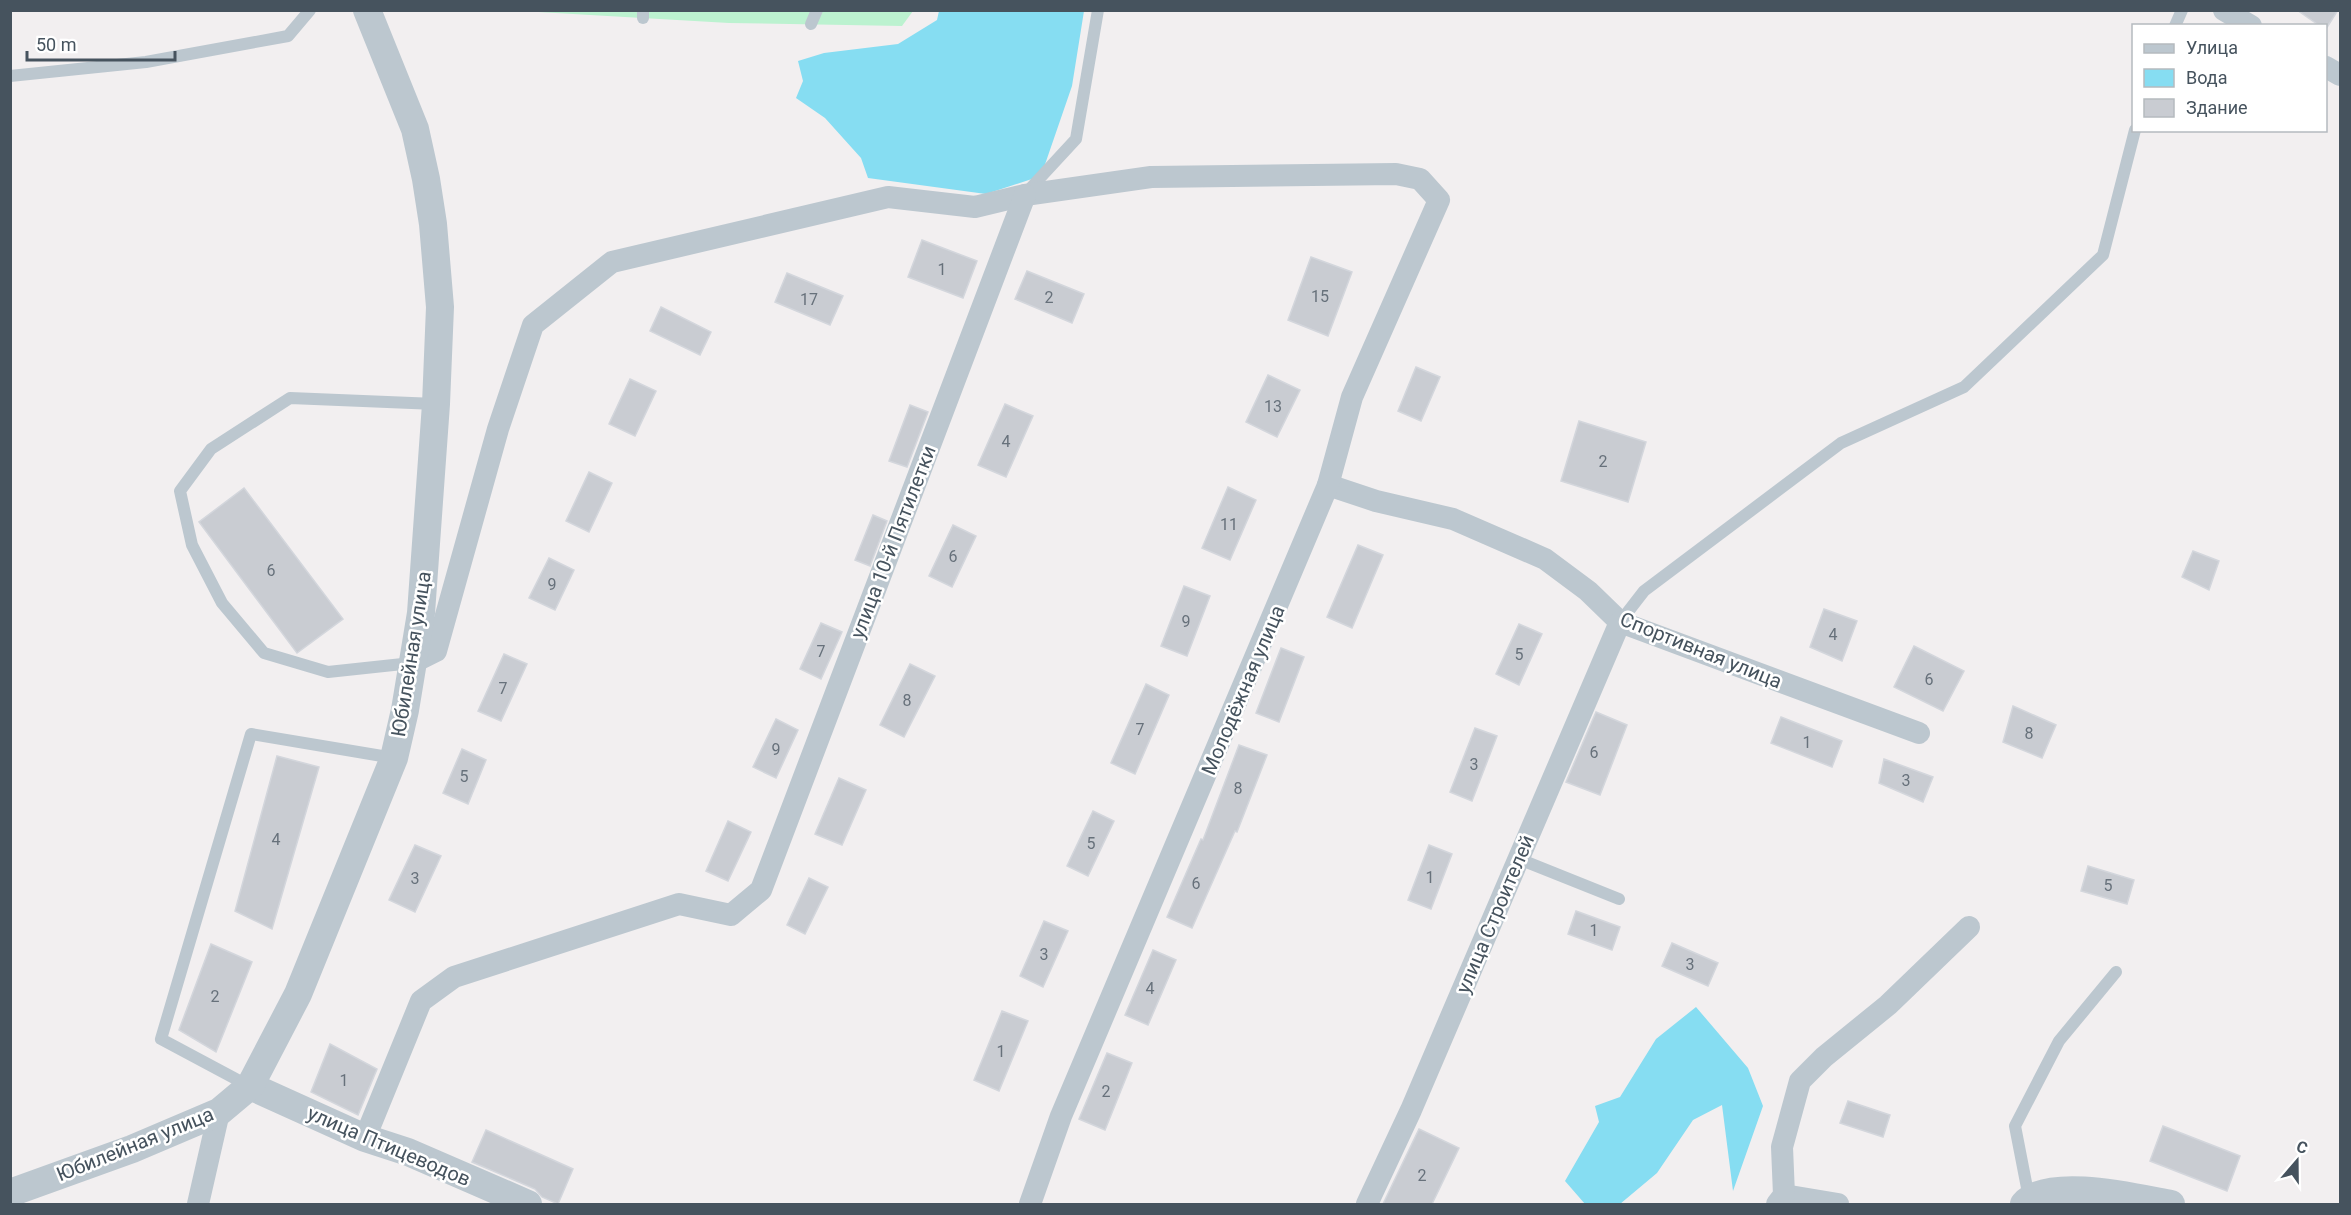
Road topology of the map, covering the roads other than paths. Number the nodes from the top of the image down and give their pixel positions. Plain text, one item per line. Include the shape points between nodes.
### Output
1 (310, 10) edge
2 (367, 10) edge
3 (817, 10) edge
4 (1098, 10) edge
5 (2182, 10) edge
6 (2224, 10) edge
7 (812, 24) dead end
8 (2176, 24) edge
9 (2248, 24) edge
10 (10, 76) edge
11 (2134, 132) edge
12 (1025, 195) junction
13 (436, 404) junction
14 (1328, 485) junction
15 (1620, 622) junction
16 (412, 663) junction
17 (1919, 734) dead end
18 (394, 758) junction
19 (1519, 859) junction
20 (1620, 899) dead end
21 (1969, 927) dead end
22 (2116, 972) dead end
23 (250, 1086) junction
24 (219, 1112) junction
25 (365, 1138) junction
26 (10, 1193) edge
27 (1780, 1200) edge
28 (2026, 1201) edge
29 (198, 1204) edge
30 (528, 1204) edge
31 (1030, 1204) edge
32 (1367, 1204) edge
33 (1838, 1204) edge
34 (2171, 1204) edge

1 - 10 lane via 288,36 146,62
2 - 13 street, Юбилейная улица via 415,129 426,179 440,307
3 - 7 lane
4 - 12 lane via 1076,139
5 - 8 lane
6 - 9 street
11 - 15 lane via 2103,255 1964,387 1841,443 1644,591
12 - 14 street, Молодёжная улица via 1151,177 1396,174 1420,179 1439,200 1352,397
12 - 16 street via 975,207 888,197 612,262 533,325 498,429 436,651
12 - 25 street, улица 10-й Пятилетки via 761,890 731,915 678,904 454,977 422,1001
13 - 16 street, Юбилейная улица via 422,603
13 - 16 lane via 290,398 211,449 180,491 192,545 222,603 264,653 328,672
14 - 15 street, Спортивная улица via 1453,519 1545,559 1588,591
14 - 31 street, Молодёжная улица via 1061,1116
15 - 17 street, Спортивная улица
15 - 19 street, улица Строителей
16 - 18 street, Юбилейная улица
18 - 23 street, Юбилейная улица via 298,994
18 - 23 lane via 251,734 161,1039
19 - 20 lane
19 - 32 street, улица Строителей via 1412,1110
21 - 27 street via 1888,1005 1800,1081 1782,1147
22 - 28 lane via 2059,1041 2015,1126
23 - 24 street, Юбилейная улица
23 - 25 street, улица Птицеводов
24 - 26 street, Юбилейная улица via 132,1149
24 - 29 street
25 - 30 street, улица Птицеводов via 408,1152
27 - 33 street
28 - 34 street via 2062,1190 2119,1194

